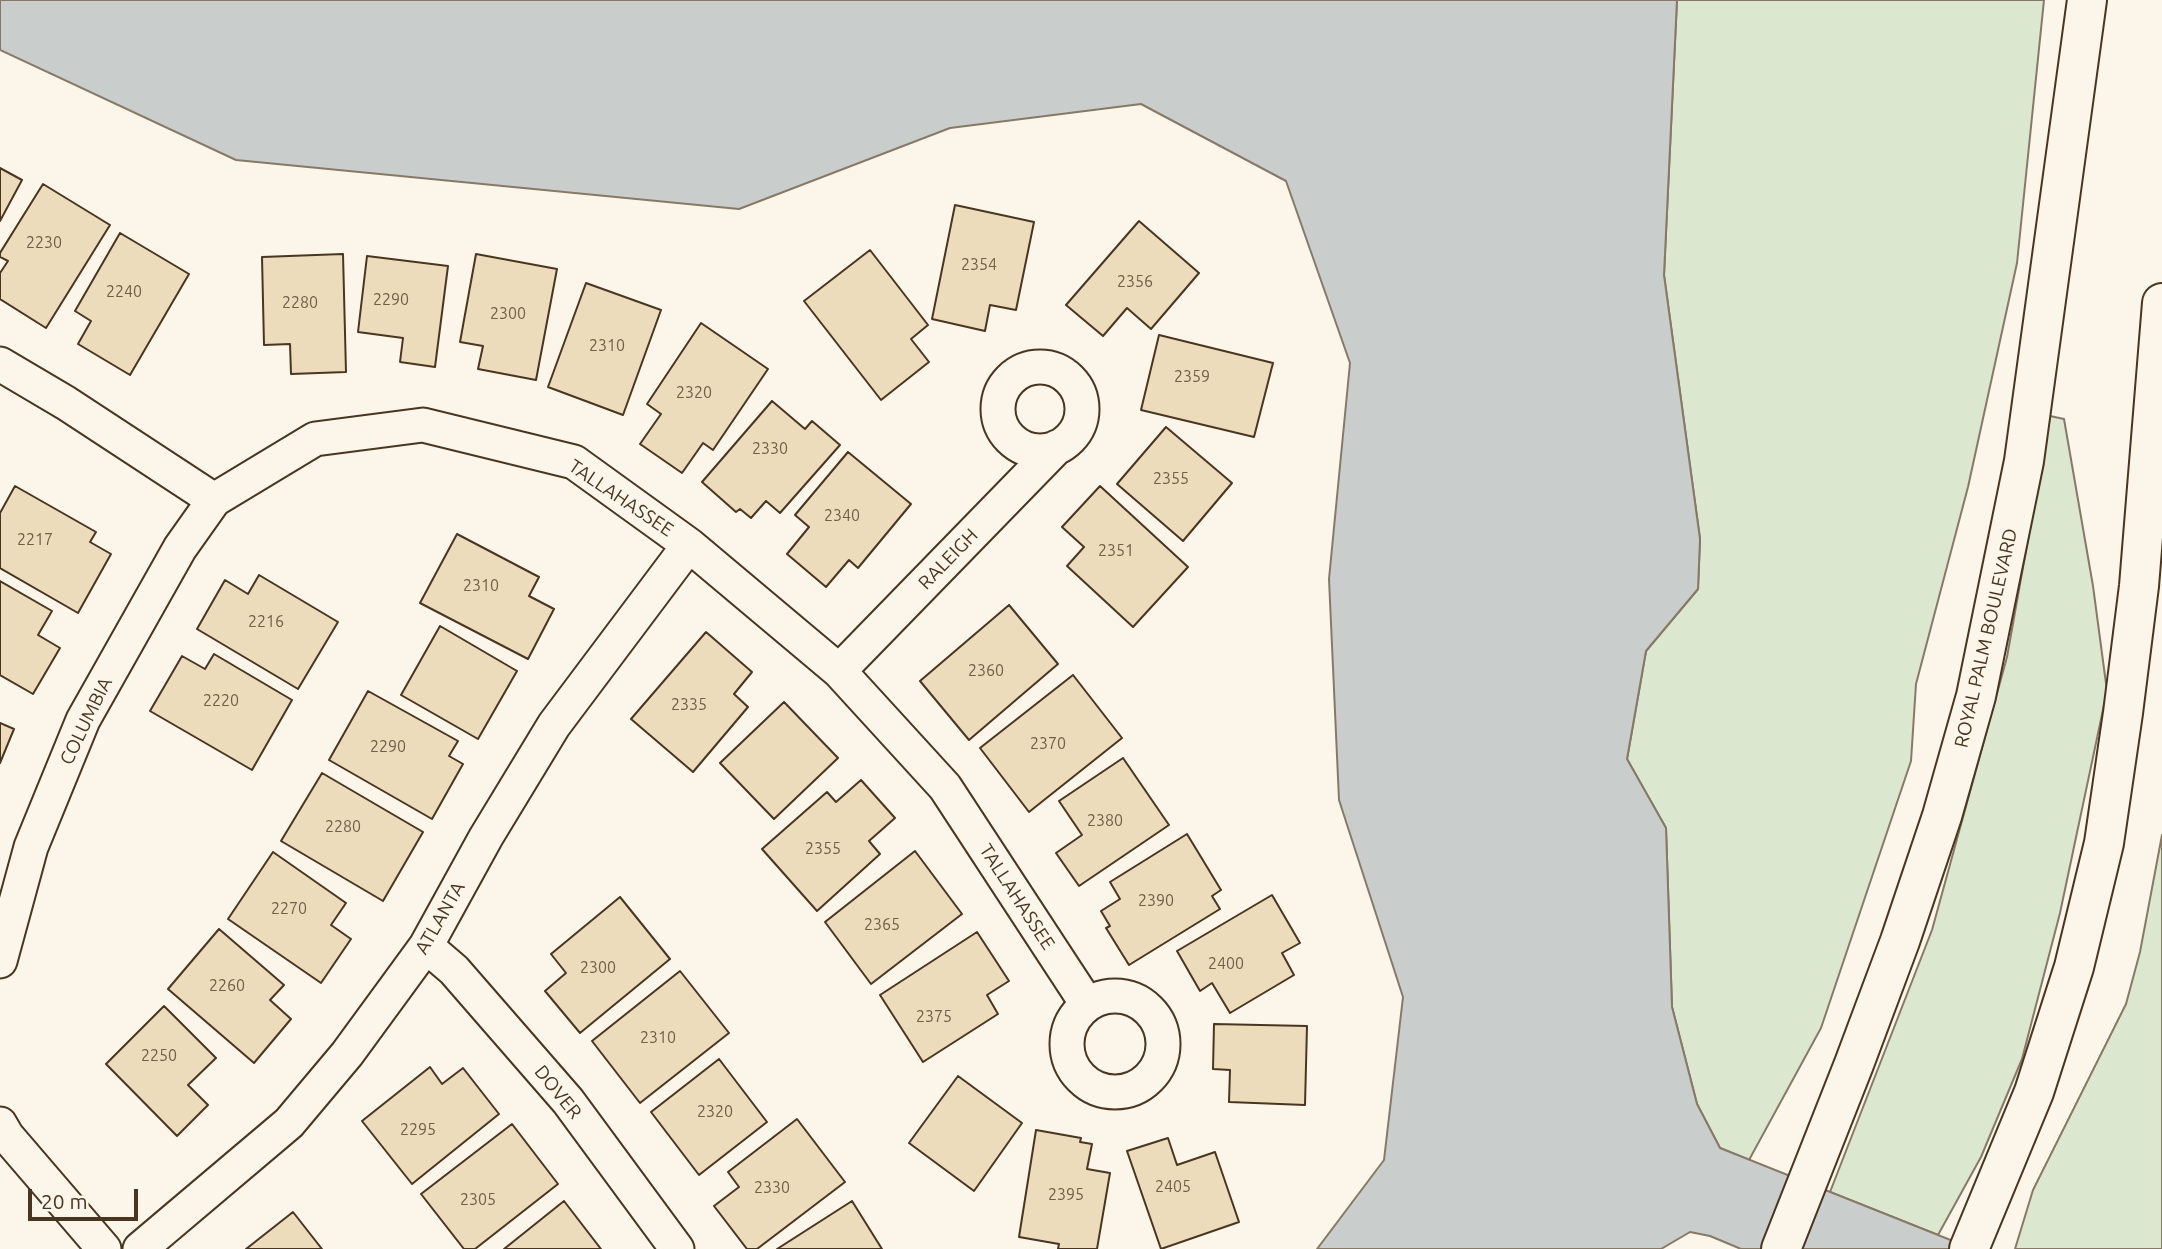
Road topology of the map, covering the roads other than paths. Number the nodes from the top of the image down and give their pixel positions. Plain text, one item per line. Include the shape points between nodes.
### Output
1 (2087, 0) edge
2 (2162, 303) edge
3 (0, 364) edge
4 (1058, 447) dead end
5 (214, 499) junction
6 (689, 545) junction
7 (839, 671) junction
8 (426, 946) junction
9 (0, 961) edge
10 (1087, 1004) dead end
11 (0, 1124) edge
12 (1975, 1236) edge
13 (104, 1249) edge
14 (140, 1249) edge
15 (677, 1249) edge
16 (1781, 1249) edge

1 - 16 main road, ROYAL PALM BOULEVARD via 2024,461 1976,696 1900,941
2 - 12 main road via 2139,586 2104,843 2074,967 2034,1092
3 - 5 street
4 - 7 street, RALEIGH
5 - 6 street, TALLAHASSEE via 316,439 423,425 574,462
5 - 9 street, COLUMBIA via 180,548 83,720 31,847
6 - 7 street, TALLAHASSEE
6 - 8 street, ATLANTA via 554,725
7 - 10 street, TALLAHASSEE via 945,787
8 - 14 street, ATLANTA via 347,1054 289,1123
8 - 15 street, DOVER via 454,970 568,1101
11 - 13 street

